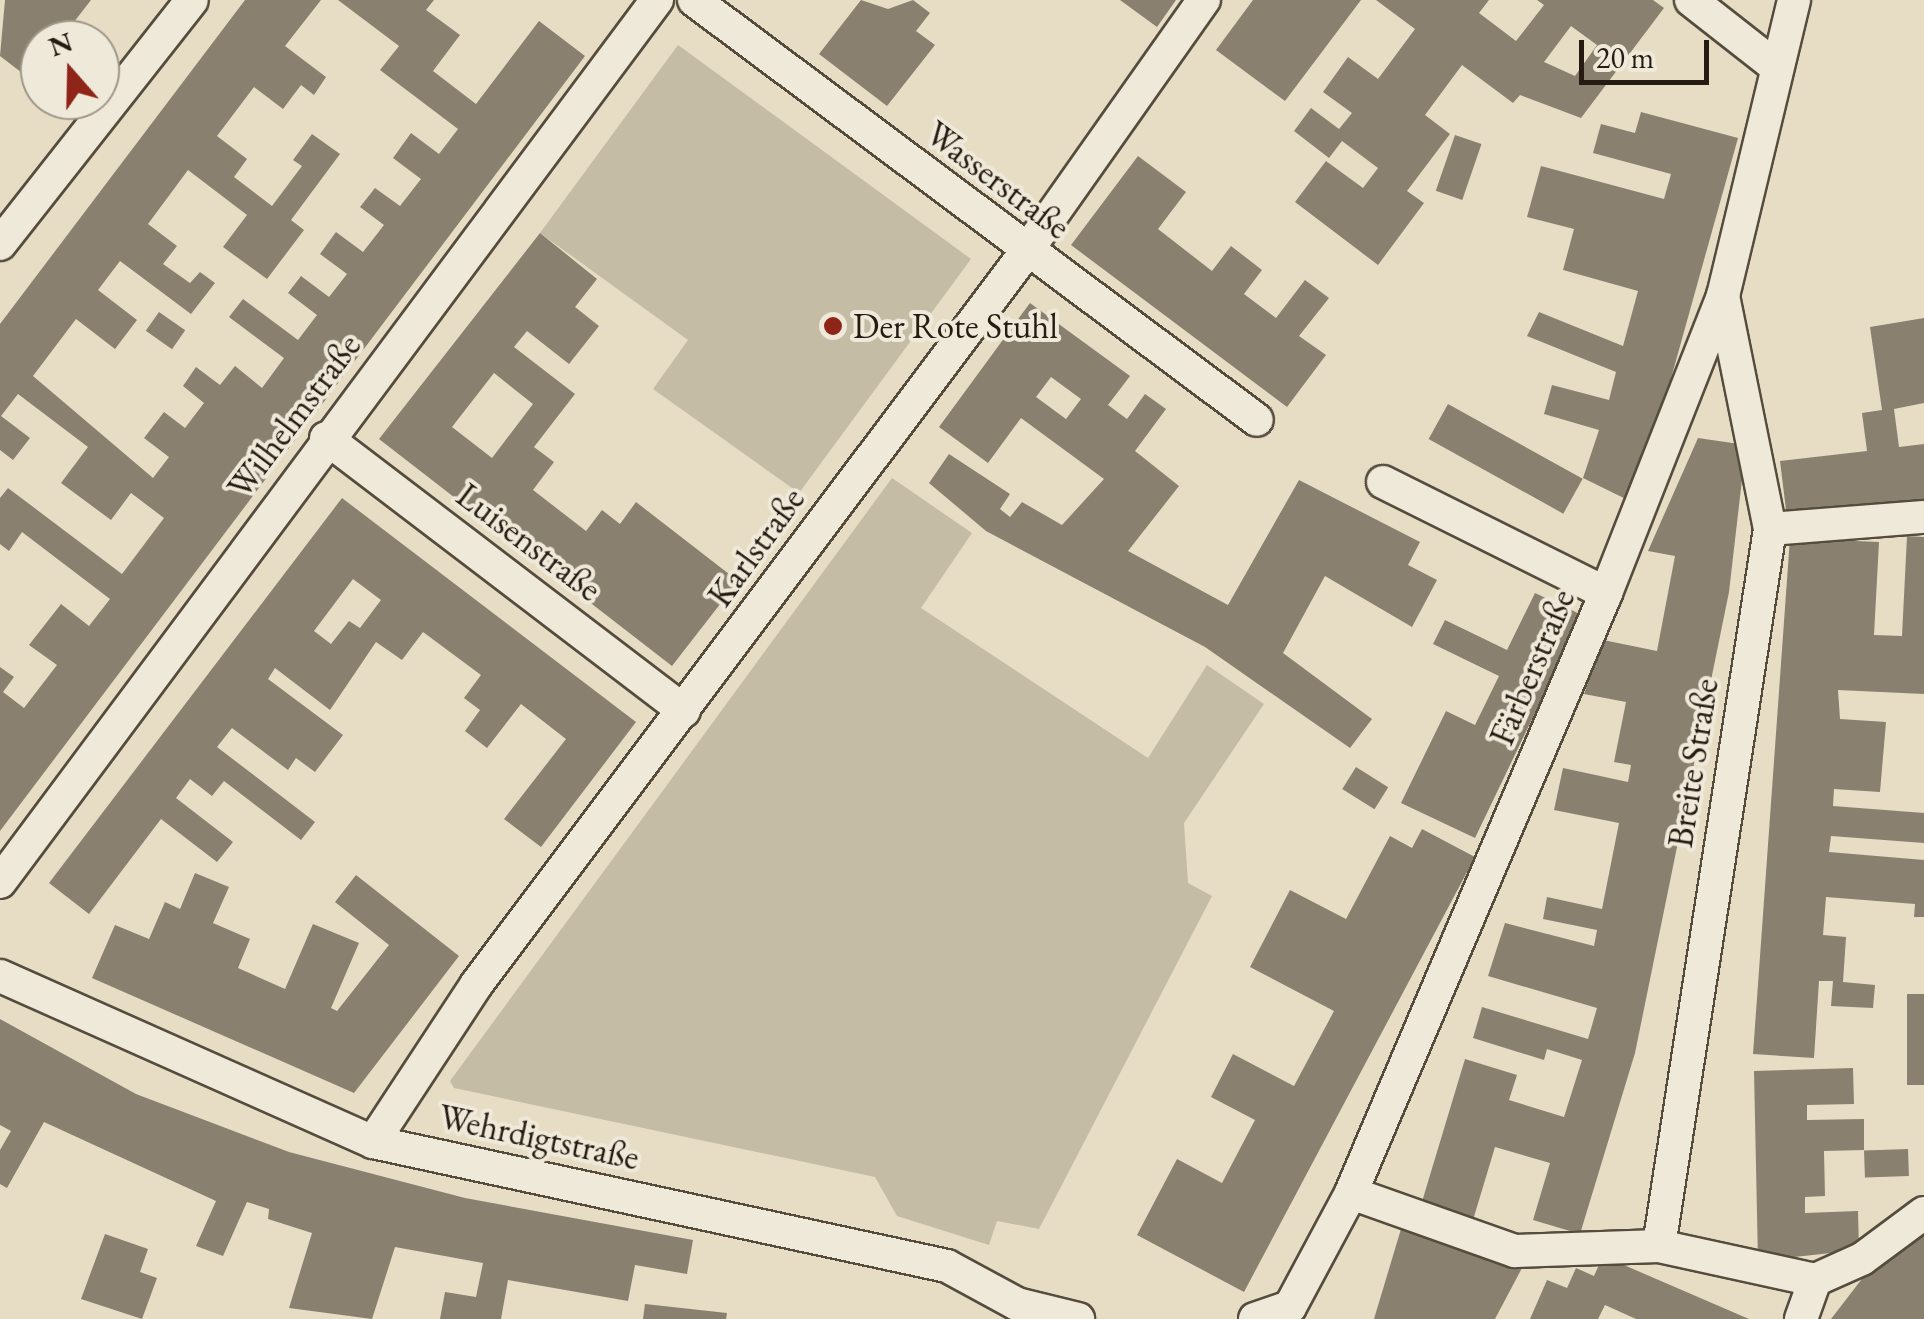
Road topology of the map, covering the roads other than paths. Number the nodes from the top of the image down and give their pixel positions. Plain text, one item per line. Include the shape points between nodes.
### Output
1 (192, 0) edge
2 (657, 0) edge
3 (694, 0) edge
4 (1204, 0) edge
5 (1692, 0) edge
6 (1794, 0) edge
7 (1774, 65) junction
8 (0, 244) edge
9 (1026, 252) junction
10 (1723, 296) junction
11 (1258, 420) dead end
12 (326, 438) junction
13 (1382, 482) dead end
14 (1914, 518) edge
15 (1770, 529) junction
16 (1606, 594) junction
17 (684, 711) junction
18 (0, 882) edge
19 (0, 976) edge
20 (373, 1142) junction
21 (1351, 1193) junction
22 (1924, 1214) edge
23 (1659, 1246) junction
24 (1815, 1280) junction
25 (1300, 1313) edge
26 (1078, 1319) edge
27 (1255, 1319) edge
28 (1800, 1319) edge

1 - 8 street
2 - 12 street, Wilhelmstraße
3 - 9 street, Wasserstraße
4 - 9 street, Karlstraße
5 - 7 street
6 - 7 street, Färberstraße
7 - 10 street, Färberstraße
9 - 11 street, Wasserstraße
9 - 17 street, Karlstraße
10 - 15 street, Breite Straße
10 - 16 street, Färberstraße
12 - 17 street, Luisenstraße
12 - 18 street, Wilhelmstraße
13 - 16 street
14 - 15 street
15 - 23 street, Breite Straße
16 - 21 street, Färberstraße
17 - 20 street, Karlstraße via 476,985
19 - 20 street, Wehrdigtstraße
20 - 26 street, Wehrdigtstraße via 947,1266 1017,1304
21 - 23 street via 1516,1251
21 - 25 street, Färberstraße
22 - 24 street via 1862,1259
23 - 24 street
24 - 28 street
25 - 27 street, Färberstraße

